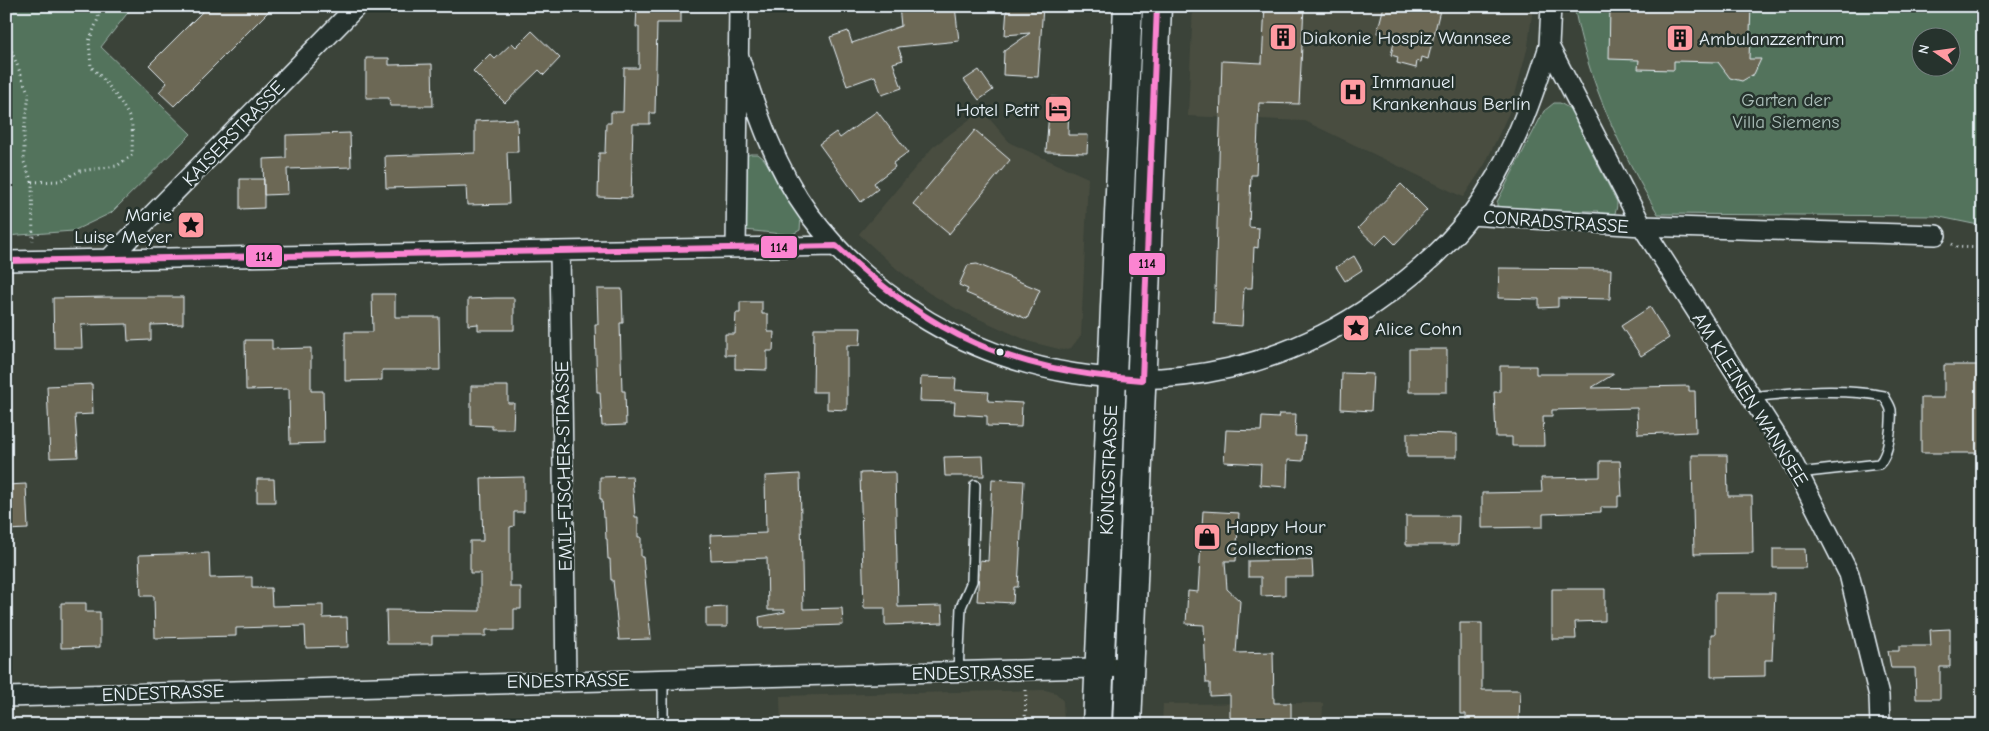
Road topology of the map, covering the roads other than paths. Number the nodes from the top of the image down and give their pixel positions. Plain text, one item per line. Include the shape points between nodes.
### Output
1 (357, 6) edge
2 (739, 6) edge
3 (1128, 6) edge
4 (1157, 6) edge
5 (1551, 6) edge
6 (1549, 46) junction
7 (738, 54) junction
8 (1470, 216) junction
9 (1642, 226) junction
10 (1936, 235) road end
11 (836, 246) junction
12 (736, 248) junction
13 (560, 251) junction
14 (109, 259) junction
15 (6, 261) edge
16 (1112, 378) junction
17 (1142, 380) junction
18 (1751, 397) junction
19 (1798, 473) junction
20 (975, 485) dead end
21 (1130, 667) junction
22 (1099, 668) junction
23 (958, 673) junction
24 (663, 678) junction
25 (566, 680) junction
26 (6, 696) edge
27 (663, 725) edge
28 (1097, 725) edge
29 (1128, 725) edge
30 (1880, 725) edge

1 - 14 street, KAISERSTRASSE
2 - 7 street, CONRADSTRASSE
3 - 16 main road, KÖNIGSTRASSE via 1120,290
4 - 17 main road, KÖNIGSTRASSE via 1139,318
5 - 6 street
6 - 8 street, CONRADSTRASSE via 1528,111 1495,178
6 - 9 street, AM KLEINEN WANNSEE
7 - 11 street, CONRADSTRASSE via 762,128 773,150 808,212
7 - 12 street, CONRADSTRASSE
8 - 9 street, CONRADSTRASSE
8 - 17 street, CONRADSTRASSE via 1400,286 1323,336 1244,366
9 - 10 street
9 - 18 street, AM KLEINEN WANNSEE
11 - 12 street
11 - 16 street, CONRADSTRASSE via 876,285 922,317 988,351 1056,371
12 - 13 street
13 - 14 street
13 - 25 street, EMIL-FISCHER-STRASSE
14 - 15 street
16 - 17 street, CONRADSTRASSE
16 - 22 main road, KÖNIGSTRASSE
17 - 21 main road, KÖNIGSTRASSE
18 - 19 street, AM KLEINEN WANNSEE
18 - 19 lane via 1804,393 1884,396 1891,409 1885,458 1879,464
19 - 30 street, AM KLEINEN WANNSEE via 1849,574 1879,696
20 - 23 lane via 972,581 961,607
21 - 22 street, ENDESTRASSE
21 - 29 main road, KÖNIGSTRASSE
22 - 23 street, ENDESTRASSE
22 - 28 main road, KÖNIGSTRASSE
23 - 24 street, ENDESTRASSE
24 - 25 street, ENDESTRASSE
24 - 27 lane
25 - 26 street, ENDESTRASSE

